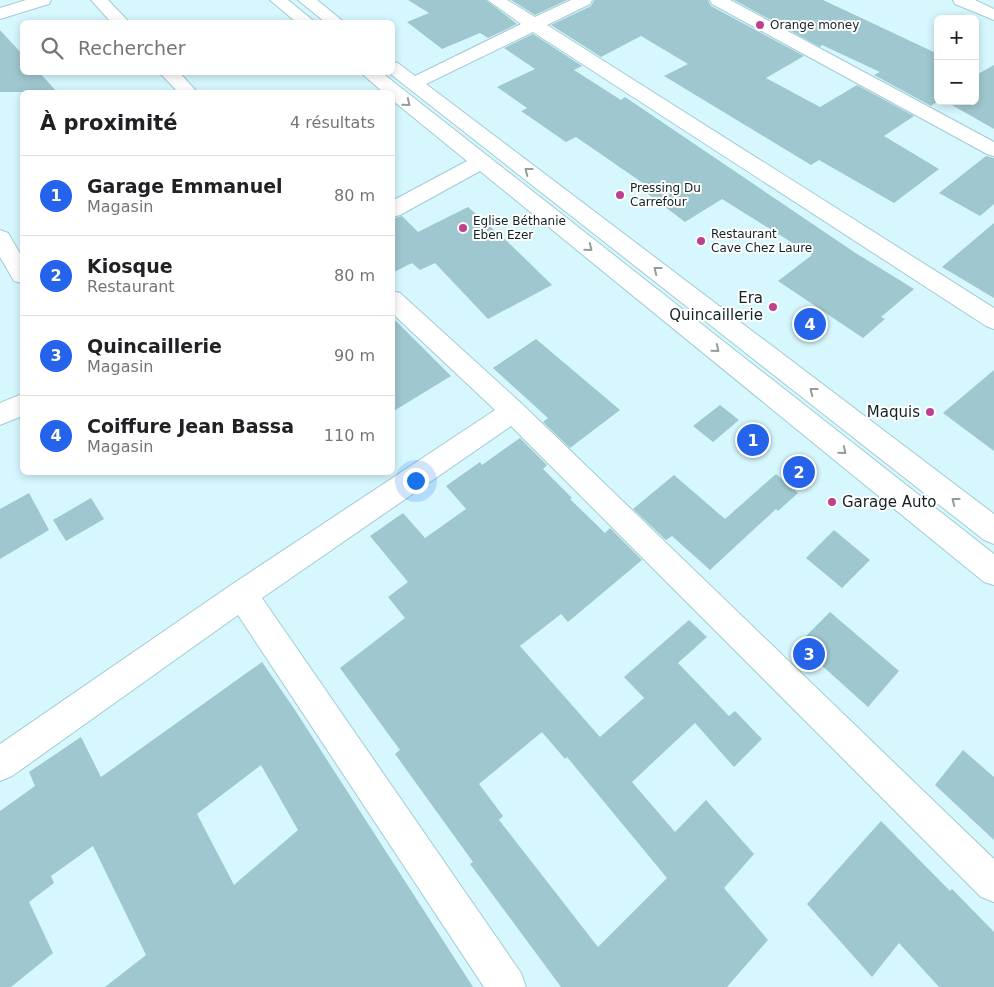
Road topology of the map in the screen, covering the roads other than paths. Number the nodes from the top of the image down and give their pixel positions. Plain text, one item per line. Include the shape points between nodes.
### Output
1 (43, 0) edge
2 (99, 0) edge
3 (278, 0) edge
4 (306, 0) edge
5 (496, 0) edge
6 (584, 0) edge
7 (718, 0) edge
8 (962, 0) edge
9 (0, 14) edge
10 (994, 15) edge
11 (118, 20) edge
12 (303, 20) edge
13 (332, 20) edge
14 (533, 23) junction
15 (395, 69) edge
16 (171, 75) edge
17 (373, 75) edge
18 (414, 83) junction
19 (186, 90) edge
20 (391, 90) edge
21 (395, 93) edge
22 (994, 150) edge
23 (481, 162) junction
24 (395, 208) edge
25 (0, 238) edge
26 (20, 272) edge
27 (395, 302) edge
28 (994, 320) edge
29 (20, 405) edge
30 (513, 411) junction
31 (0, 415) edge
32 (994, 531) edge
33 (994, 572) edge
34 (242, 595) junction
35 (0, 764) edge
36 (994, 884) edge
37 (507, 987) edge

1 - 9 street
2 - 11 street
3 - 12 street
4 - 13 street
5 - 14 street
6 - 14 street
7 - 22 street
8 - 10 street
14 - 18 street
14 - 28 street
15 - 18 street
16 - 19 street
17 -> 20 street
32 -> 18 street
21 -> 23 street
23 - 24 street
23 -> 33 street
25 - 26 street
27 - 30 street
29 - 31 street
30 - 34 street
30 - 36 street
34 - 35 street
34 - 37 street

